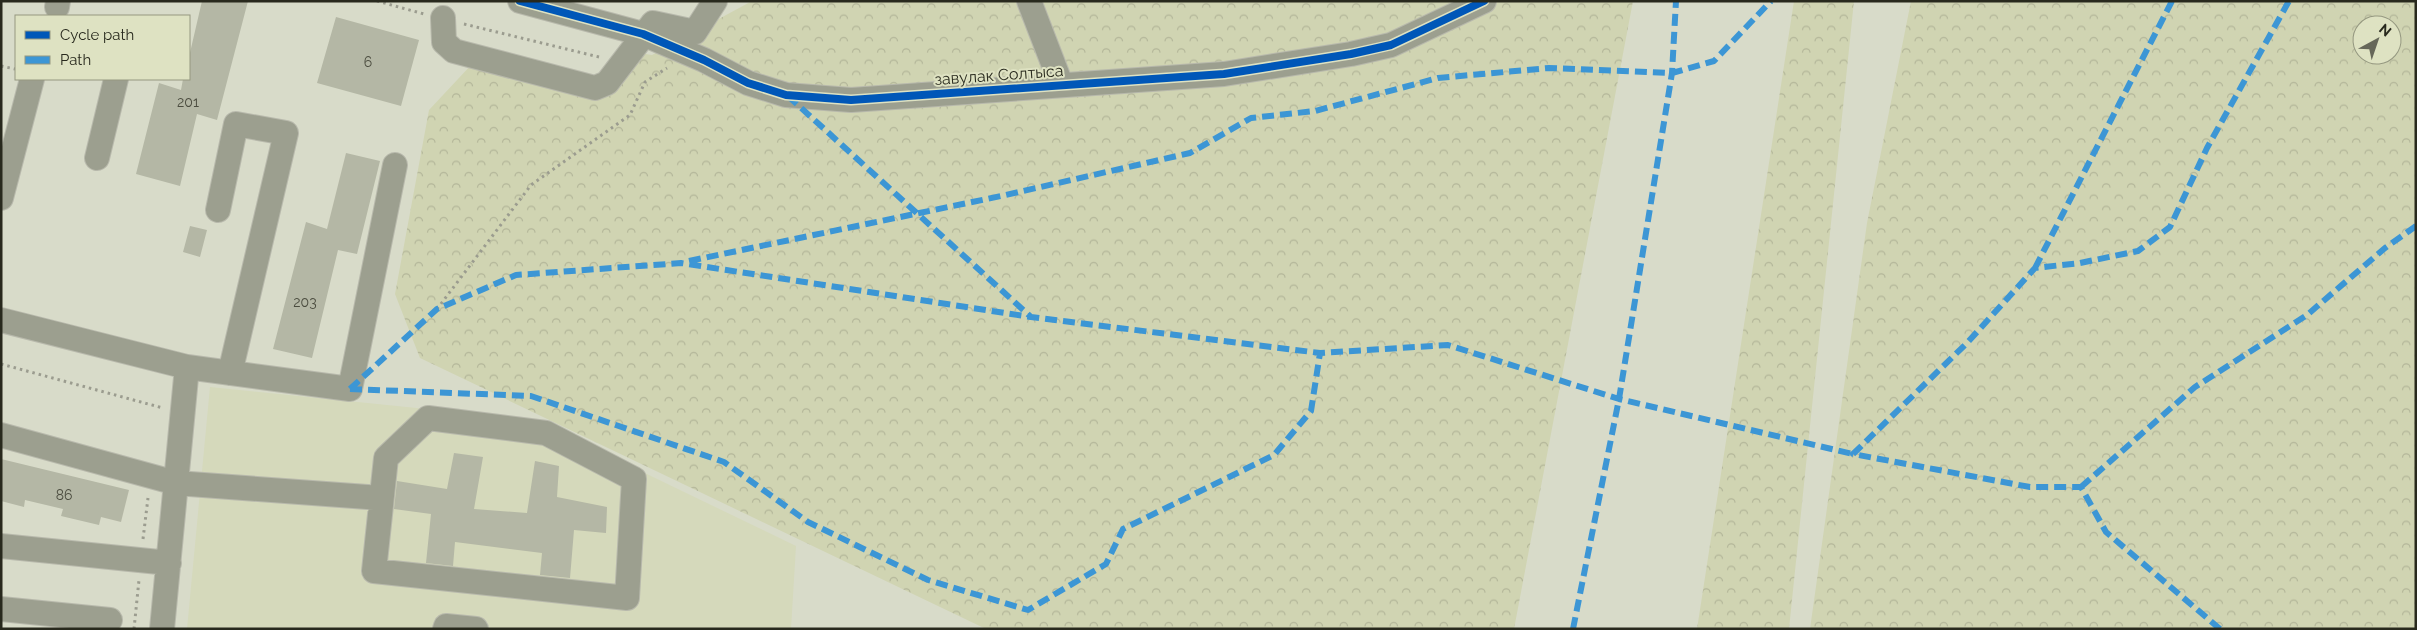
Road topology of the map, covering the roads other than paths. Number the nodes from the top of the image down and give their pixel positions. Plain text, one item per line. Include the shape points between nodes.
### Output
1 (520, 1) edge
2 (715, 1) edge
3 (1029, 1) edge
4 (1484, 1) edge
5 (443, 18) road end
6 (642, 34) junction
7 (32, 80) edge
8 (116, 80) edge
9 (1061, 84) junction
10 (97, 158) dead end
11 (395, 165) dead end
12 (1, 198) edge
13 (218, 210) dead end
14 (1, 320) edge
15 (187, 368) junction
16 (230, 373) junction
17 (1, 435) edge
18 (176, 483) junction
19 (381, 498) junction
20 (1, 546) edge
21 (169, 563) junction
22 (1, 609) edge
23 (110, 620) dead end
24 (162, 629) edge
25 (446, 629) edge
26 (476, 629) edge

1 - 6 street, завулак Солтыса
2 - 6 street via 695,32 652,23
3 - 9 street
4 - 9 street, завулак Солтыса via 1391,45 1351,54 1224,74
5 - 6 street via 444,42 454,51 595,88 607,83
6 - 9 street, завулак Солтыса via 748,82 786,95 851,100
7 - 12 street
8 - 10 street
11 - 16 street via 350,388
13 - 16 street via 236,124 286,133
14 - 15 street
15 - 16 street
15 - 18 street
17 - 18 street
18 - 19 street
18 - 21 street
19 - 19 street via 386,458 428,418 546,433 634,479 627,598 374,571
20 - 21 street
21 - 24 street
22 - 23 street
25 - 26 street via 446,626

